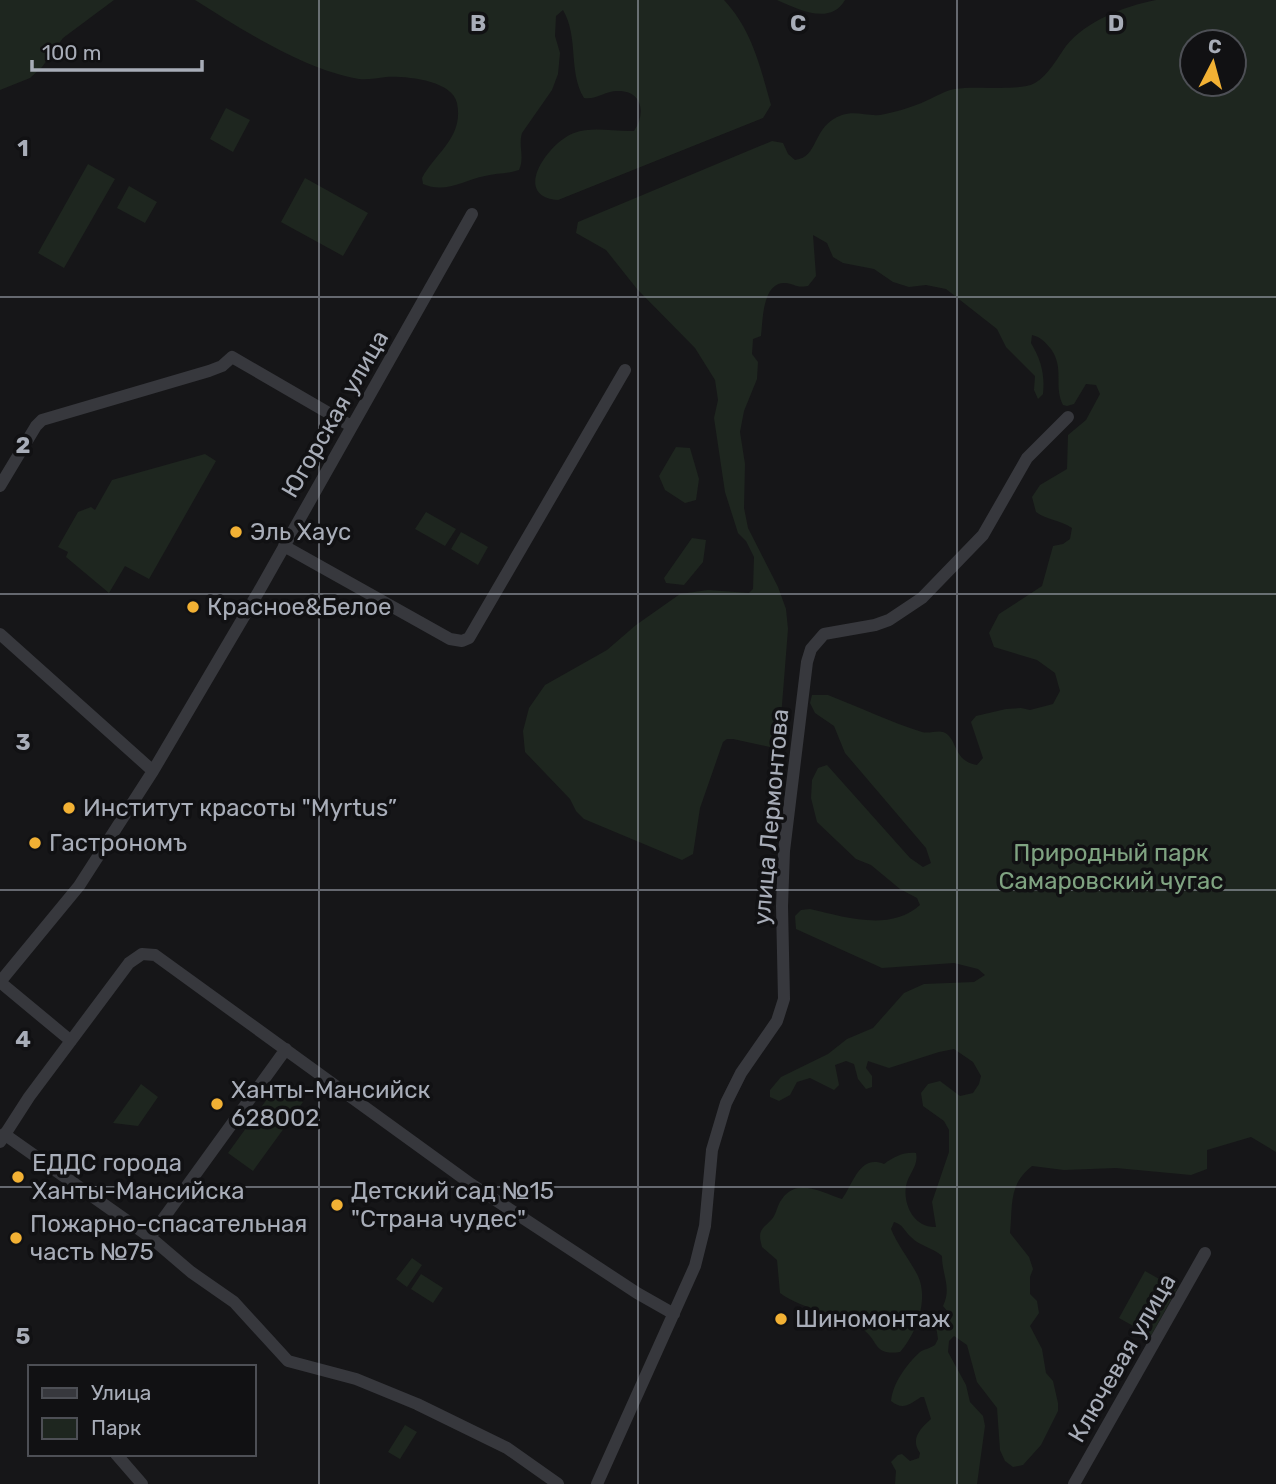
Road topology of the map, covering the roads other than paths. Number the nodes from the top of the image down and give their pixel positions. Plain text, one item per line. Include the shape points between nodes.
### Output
1 (472, 214) dead end
2 (625, 370) dead end
3 (1068, 417) dead end
4 (351, 426) junction
5 (0, 486) edge
6 (284, 546) junction
7 (0, 634) edge
8 (153, 771) junction
9 (0, 982) edge
10 (71, 1041) junction
11 (286, 1049) junction
12 (2, 1138) edge
13 (150, 1237) junction
14 (1205, 1253) dead end
15 (674, 1314) junction
16 (118, 1456) edge
17 (142, 1484) edge
18 (558, 1484) edge
19 (597, 1484) edge
20 (1074, 1484) edge

1 - 4 street, Югорская улица
2 - 6 street via 469,638 450,639
3 - 15 street, улица Лермонтова via 1032,452 983,535 922,598 889,620 824,634 811,649 803,681 784,851 781,1014 736,1082 721,1115 699,1253
4 - 5 street via 232,356 209,371 42,420
4 - 6 street, Югорская улица
6 - 8 street, Югорская улица
7 - 8 street
8 - 9 street, Югорская улица via 79,886
9 - 10 street
10 - 11 street via 129,963 142,954 161,957
10 - 12 street
11 - 13 street
11 - 15 street via 471,1184
12 - 13 street
13 - 18 street via 242,1310 288,1361 341,1374 416,1404 507,1448
14 - 20 street, Ключевая улица
15 - 19 street, улица Лермонтова
16 - 17 street

